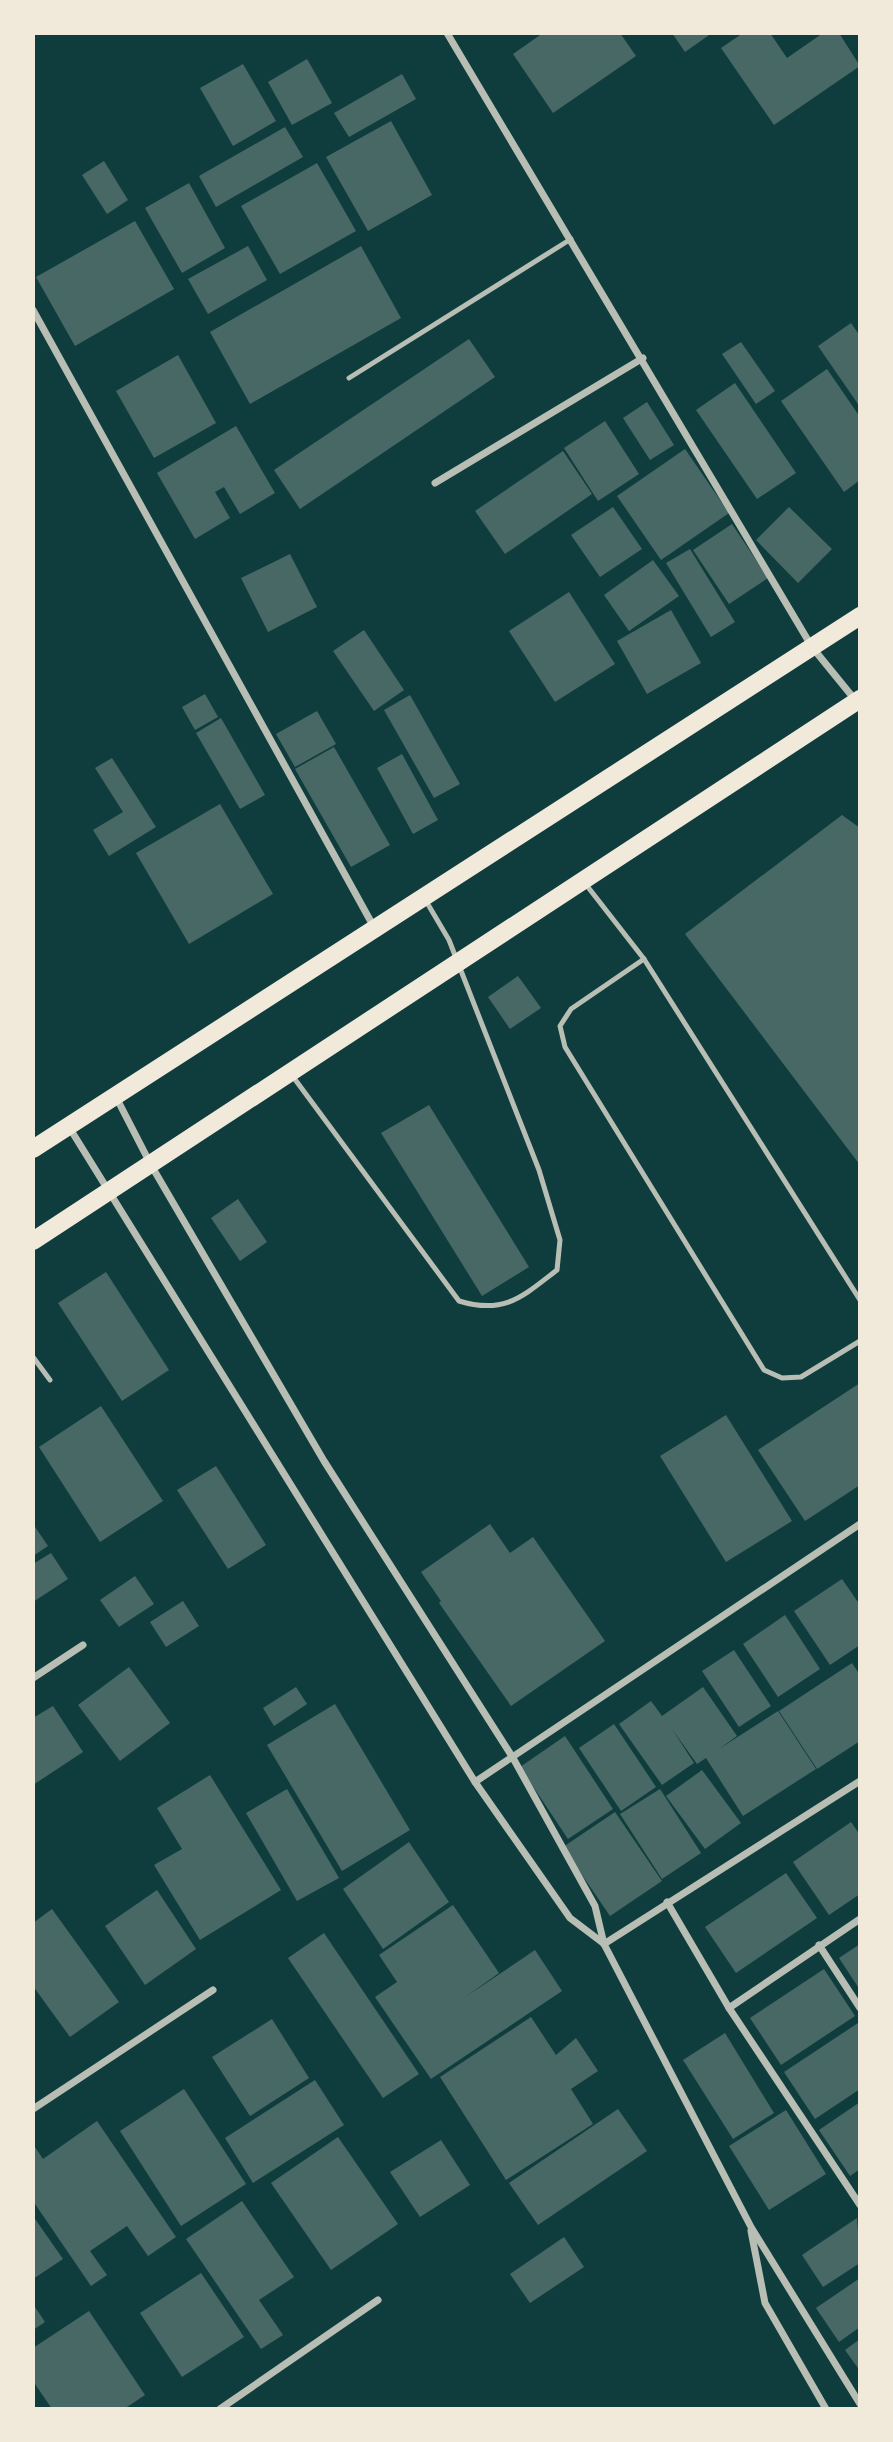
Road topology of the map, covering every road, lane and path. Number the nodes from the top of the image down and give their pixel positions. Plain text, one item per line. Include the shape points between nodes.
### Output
1 (447, 33) edge
2 (571, 239) junction
3 (33, 310) edge
4 (643, 358) junction
5 (349, 378) dead end
6 (435, 483) dead end
7 (860, 616) edge
8 (812, 647) junction
9 (859, 702) edge
10 (583, 881) junction
11 (424, 898) junction
12 (376, 929) junction
13 (643, 959) junction
14 (458, 962) junction
15 (290, 1073) junction
16 (116, 1097) junction
17 (69, 1127) junction
18 (33, 1149) edge
19 (151, 1165) junction
20 (109, 1192) junction
21 (33, 1241) edge
22 (860, 1300) edge
23 (860, 1340) edge
24 (33, 1357) edge
25 (50, 1380) dead end
26 (860, 1524) edge
27 (83, 1645) dead end
28 (33, 1678) edge
29 (513, 1758) junction
30 (860, 1781) edge
31 (475, 1782) junction
32 (667, 1902) junction
33 (860, 1919) edge
34 (604, 1944) junction
35 (819, 1945) junction
36 (213, 1990) dead end
37 (729, 2008) junction
38 (860, 2008) edge
39 (33, 2109) edge
40 (860, 2205) edge
41 (751, 2227) junction
42 (378, 2300) dead end
43 (860, 2404) edge
44 (220, 2409) edge
45 (826, 2409) edge

1 - 2 street
2 - 4 street
2 - 5 lane
3 - 12 street
4 - 6 street
4 - 8 street
7 - 8 main road
8 - 9 street
8 - 11 main road
9 - 10 main road
10 - 13 lane
10 - 14 main road
11 - 12 main road
11 - 14 lane
12 - 16 main road
13 - 22 lane
13 - 23 lane via 571,1009 560,1026 565,1047 764,1370 782,1378 801,1377
14 - 15 main road
14 - 15 lane via 539,1170 560,1240 557,1270 516,1301 482,1308 459,1301
15 - 19 main road
16 - 17 main road
16 - 19 street
17 - 18 main road
17 - 20 street
19 - 20 main road
19 - 29 street via 324,1461
20 - 21 main road
20 - 31 street
24 - 25 lane
26 - 29 street
27 - 28 street
29 - 31 street
29 - 34 street via 595,1906
30 - 32 street
31 - 34 street via 570,1918
32 - 34 street
32 - 37 street
33 - 35 street
34 - 41 street
35 - 37 street
35 - 38 street
36 - 39 street
37 - 40 street
41 - 43 street
41 - 45 street via 765,2304
42 - 44 street

